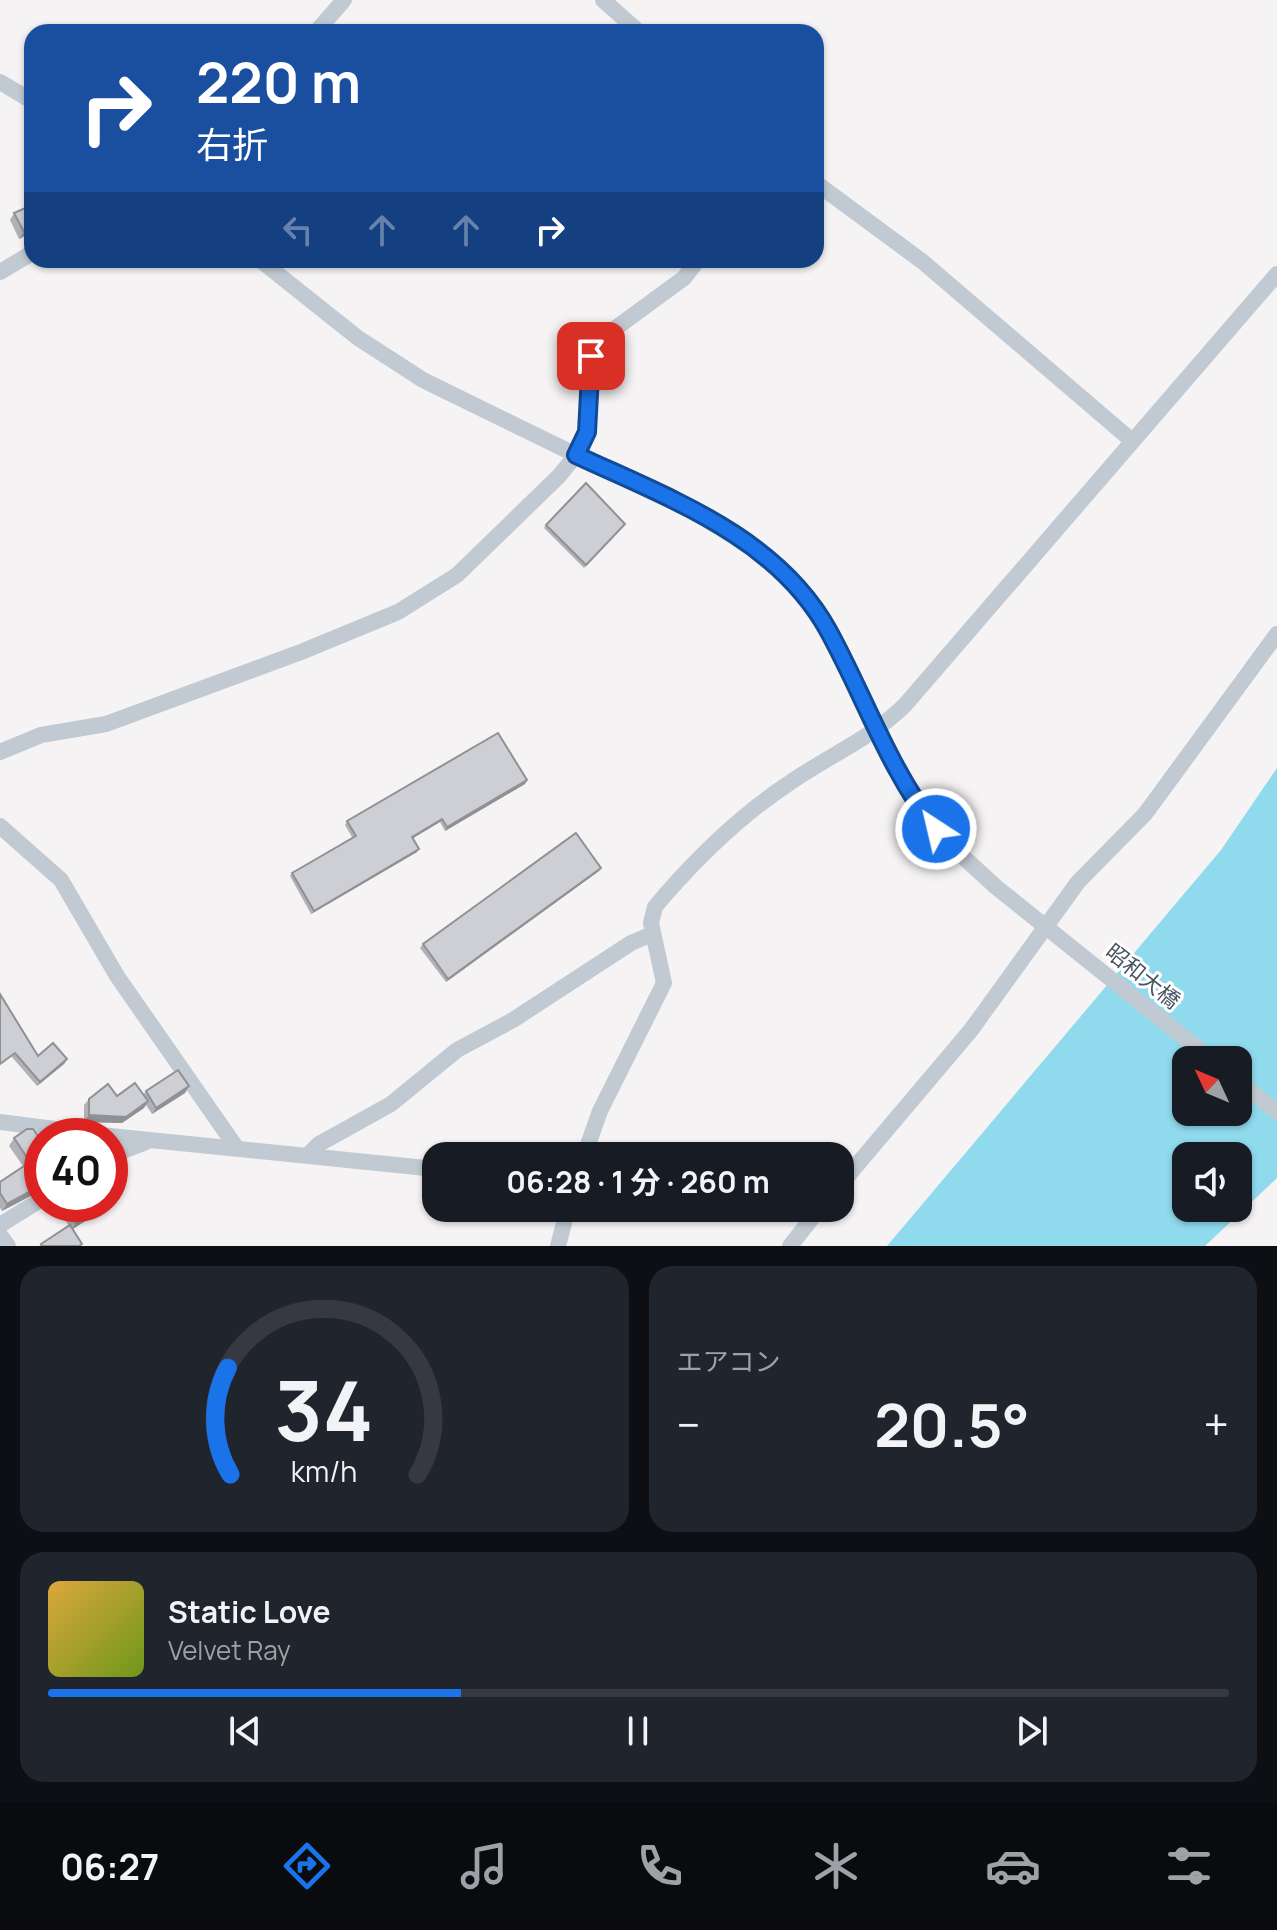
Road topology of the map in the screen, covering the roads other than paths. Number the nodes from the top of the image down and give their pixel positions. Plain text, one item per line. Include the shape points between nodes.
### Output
1 (344, 0) edge
2 (603, 0) edge
3 (323, 24) edge
4 (630, 24) edge
5 (0, 82) edge
6 (24, 96) edge
7 (824, 189) edge
8 (24, 258) edge
9 (271, 268) edge
10 (692, 268) edge
11 (0, 272) edge
12 (1277, 274) edge
13 (1131, 440) junction
14 (576, 455) junction
15 (1277, 634) edge
16 (878, 731) junction
17 (0, 752) edge
18 (0, 826) edge
19 (1046, 927) junction
20 (652, 934) junction
21 (1195, 1046) edge
22 (1252, 1092) edge
23 (1277, 1112) edge
24 (0, 1122) edge
25 (24, 1125) edge
26 (128, 1138) edge
27 (148, 1141) junction
28 (589, 1142) edge
29 (236, 1147) junction
30 (128, 1149) edge
31 (308, 1155) junction
32 (422, 1167) edge
33 (854, 1168) edge
34 (24, 1210) edge
35 (564, 1222) edge
36 (809, 1222) edge
37 (0, 1225) edge
38 (0, 1235) edge
39 (8, 1246) edge
40 (558, 1246) edge
41 (790, 1246) edge

1 - 3 street
2 - 4 street
5 - 6 street
7 - 13 street via 923,262
8 - 11 street
9 - 14 street, 昭和大橋 via 402,368
10 - 14 street via 598,341 591,356 587,432
12 - 13 street
13 - 16 street
14 - 16 street, 昭和大橋 via 735,534 779,568 828,631
14 - 17 street via 483,553 398,612 137,714 41,735
15 - 19 street via 1145,814 1078,882
16 - 19 street, 昭和大橋 via 936,829
16 - 20 street via 789,782 709,846 655,907
18 - 29 street via 61,880 117,976
19 - 21 street, 昭和大橋
19 - 33 street via 971,1030
20 - 28 street via 664,983
20 - 31 street via 457,1050 391,1104
22 - 23 street
24 - 25 street
26 - 27 street
27 - 29 street
27 - 30 street
29 - 31 street
31 - 32 street
34 - 37 street
35 - 40 street
36 - 41 street
38 - 39 street

